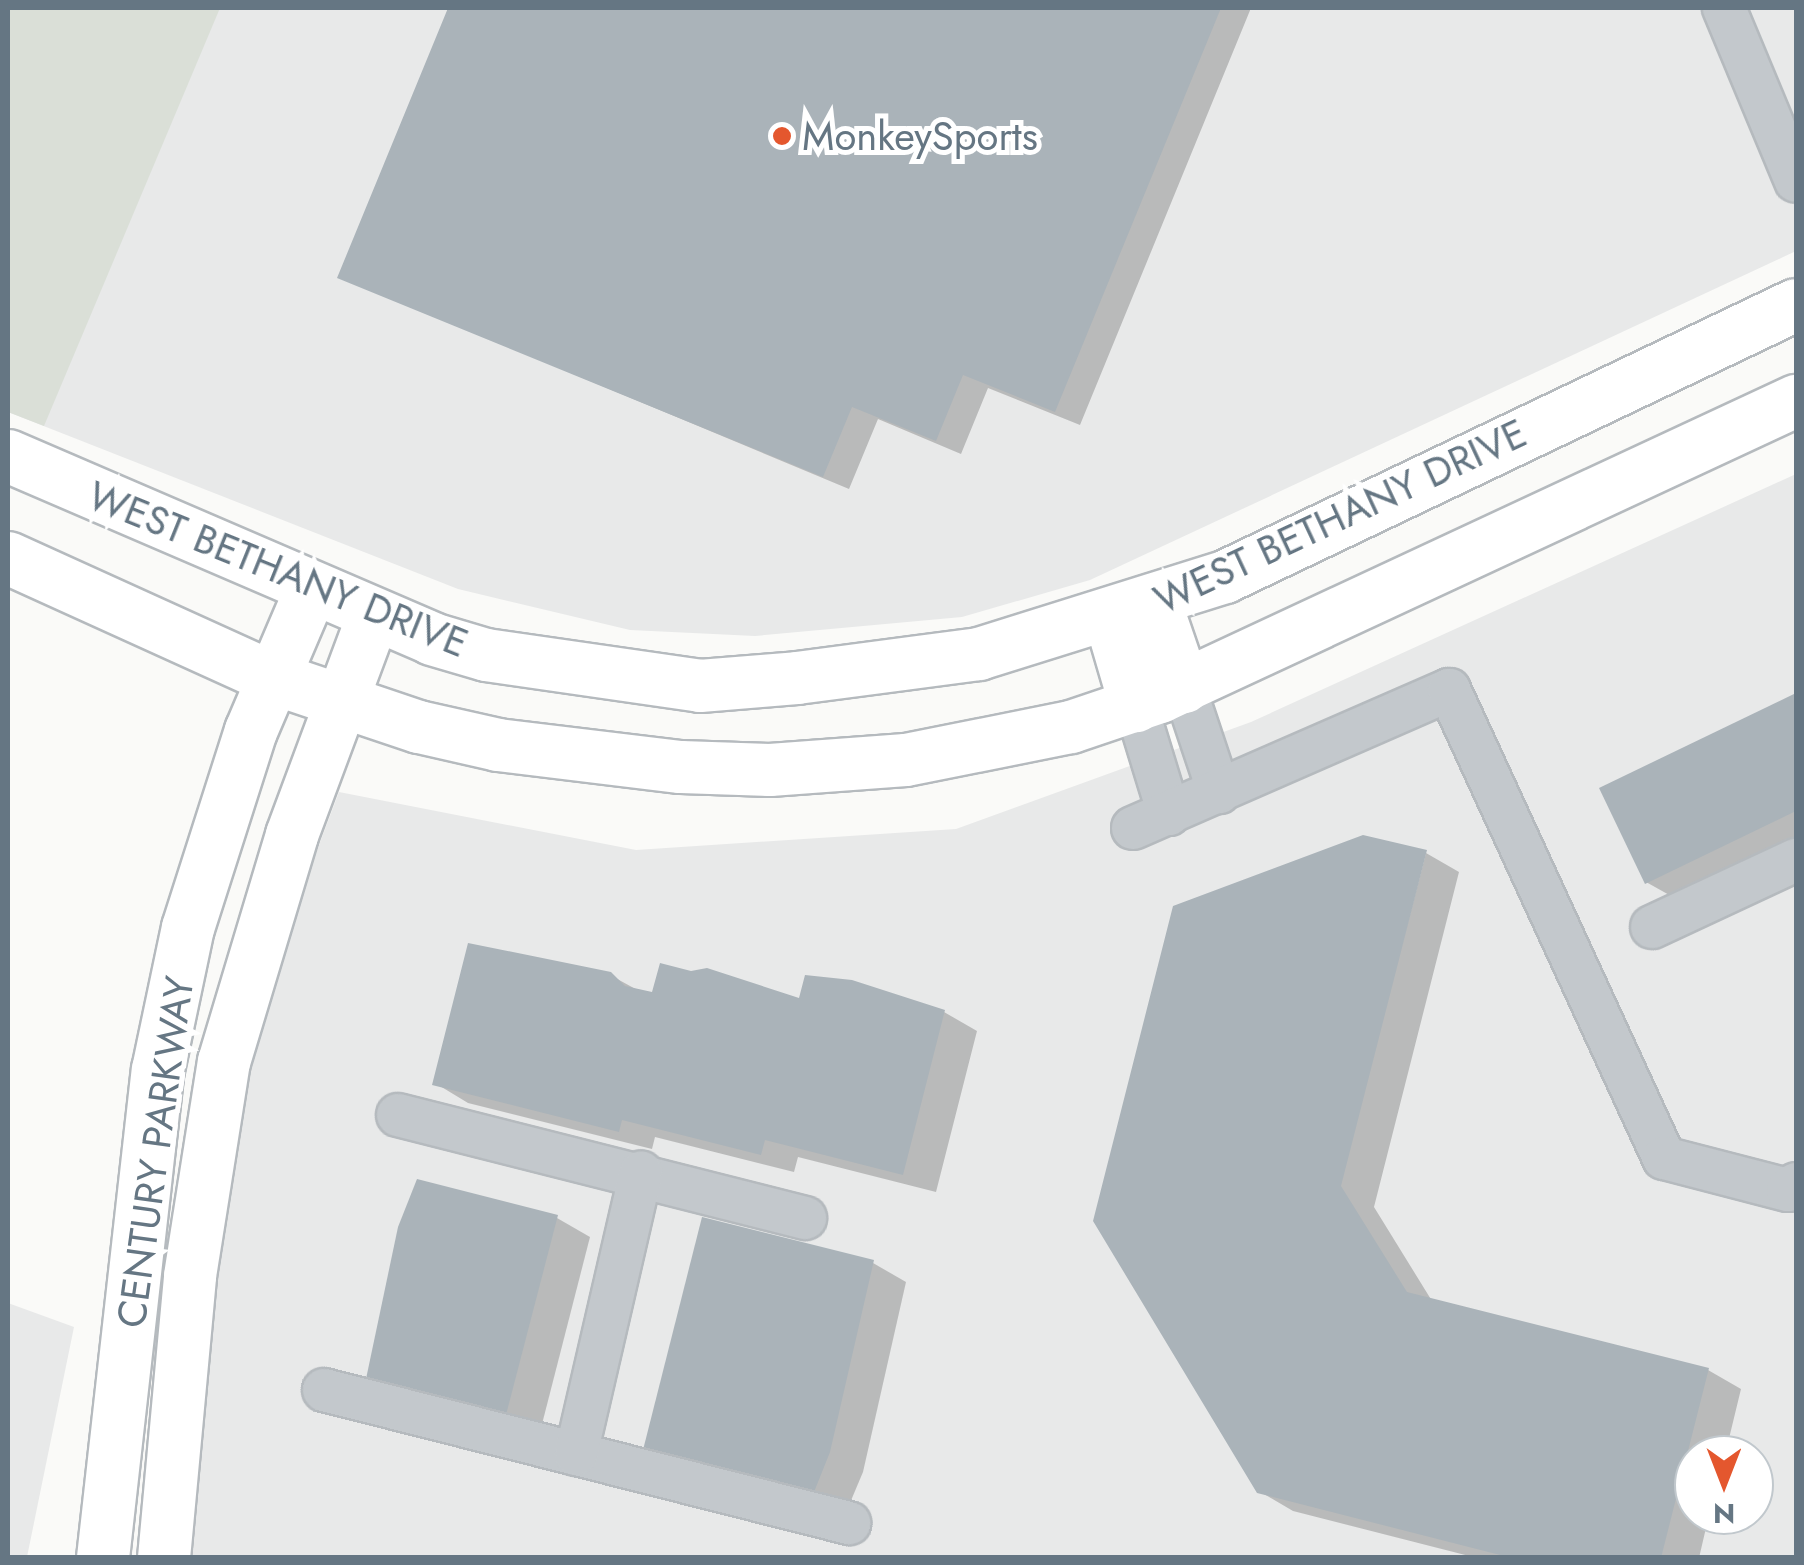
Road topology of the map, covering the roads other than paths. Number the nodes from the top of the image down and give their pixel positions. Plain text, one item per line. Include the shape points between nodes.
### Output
1 (1724, 8) edge
2 (1796, 180) edge
3 (1796, 304) edge
4 (1796, 402) edge
5 (8, 456) edge
6 (8, 558) edge
7 (312, 588) junction
8 (1132, 610) junction
9 (374, 615) junction
10 (273, 678) junction
11 (1184, 687) junction
12 (344, 704) junction
13 (1136, 706) junction
14 (1219, 792) junction
15 (1796, 860) edge
16 (1652, 927) dead end
17 (398, 1115) dead end
18 (641, 1172) junction
19 (1796, 1184) edge
20 (805, 1218) dead end
21 (324, 1390) dead end
22 (576, 1454) junction
23 (849, 1523) dead end
24 (103, 1558) edge
25 (164, 1558) edge

1 - 2 street
3 - 8 main road, WEST BETHANY DRIVE via 1225,576
4 - 11 main road
5 - 7 main road, WEST BETHANY DRIVE
6 - 10 main road
7 - 9 main road, WEST BETHANY DRIVE
7 - 10 main road, CENTURY PARKWAY
8 - 9 main road, WEST BETHANY DRIVE via 978,654 899,668 700,686 486,655
8 - 11 main road
8 - 13 main road
9 - 12 main road, CENTURY PARKWAY
10 - 12 main road
10 - 24 main road, CENTURY PARKWAY via 188,928 158,1070
11 - 13 main road
11 - 14 street
12 - 13 main road via 498,745 681,768 770,770 978,750
12 - 25 main road, CENTURY PARKWAY via 292,835 224,1062 190,1276
13 - 14 street via 1151,821
14 - 19 street via 1449,690 1664,1158 1788,1190
15 - 16 street
17 - 18 street
18 - 20 street
18 - 22 street
21 - 22 street
22 - 23 street

